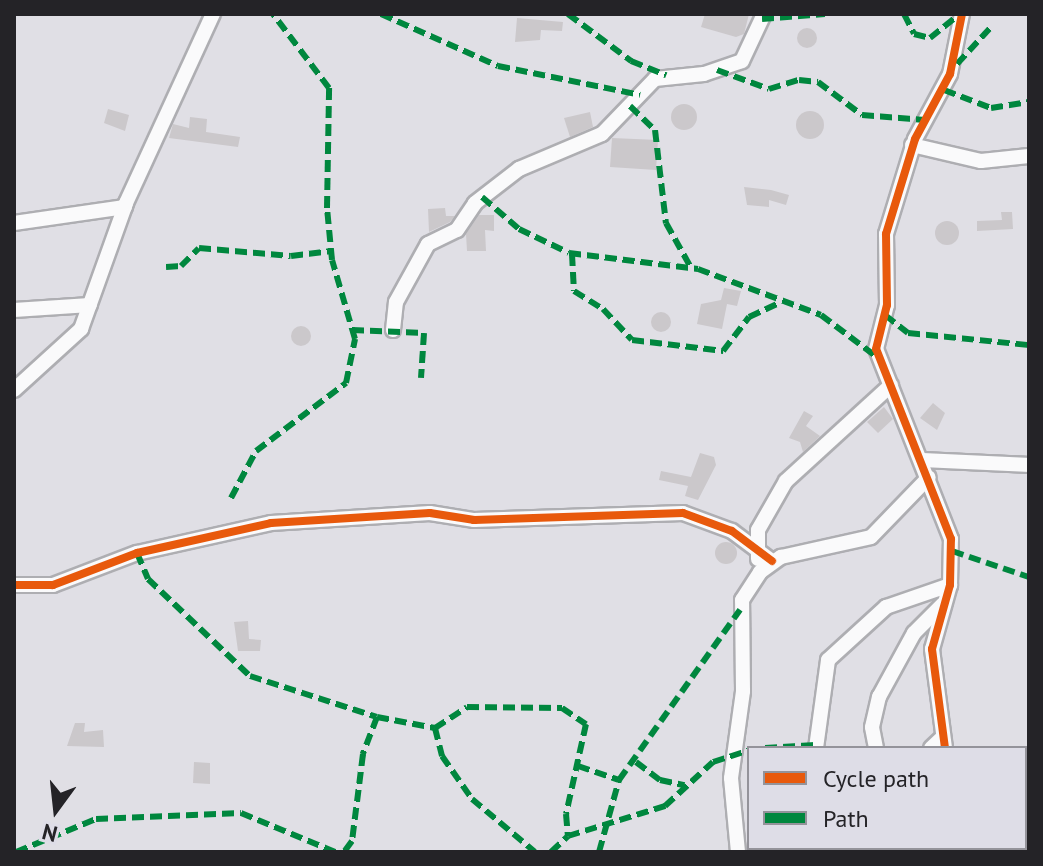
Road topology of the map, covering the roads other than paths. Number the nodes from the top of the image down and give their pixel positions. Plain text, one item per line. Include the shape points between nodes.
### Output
1 (213, 14) edge
2 (764, 14) edge
3 (962, 14) edge
4 (912, 145) junction
5 (1029, 156) edge
6 (125, 207) junction
7 (14, 223) edge
8 (90, 305) junction
9 (14, 310) edge
10 (393, 330) dead end
11 (891, 385) junction
12 (14, 390) edge
13 (924, 460) junction
14 (1029, 465) edge
15 (929, 477) junction
16 (758, 553) junction
17 (772, 561) junction
18 (760, 572) junction
19 (14, 585) edge
20 (950, 585) junction
21 (947, 601) junction
22 (944, 742) edge
23 (816, 746) edge
24 (876, 746) edge
25 (738, 852) edge

1 - 6 street
2 - 10 street via 742,61 704,74 655,79 602,134 519,169 475,203 457,230 428,244 396,302
3 - 4 street via 944,90
4 - 5 street via 981,161
4 - 11 street via 885,244 887,305 876,352
6 - 7 street
6 - 8 street
8 - 9 street
8 - 12 street via 72,342
11 - 13 street
11 - 16 street via 786,481 760,524
13 - 14 street
13 - 15 street
15 - 17 street via 871,537
15 - 20 street via 951,539
16 - 17 street
16 - 18 street
16 - 19 street via 732,531 683,513 474,520 430,513 271,523 137,553 53,585
17 - 18 street
18 - 25 street via 740,610 743,691 731,778
20 - 21 street
20 - 23 street via 886,607 828,660
21 - 22 street via 932,649
21 - 24 street via 914,633 879,697 872,727

